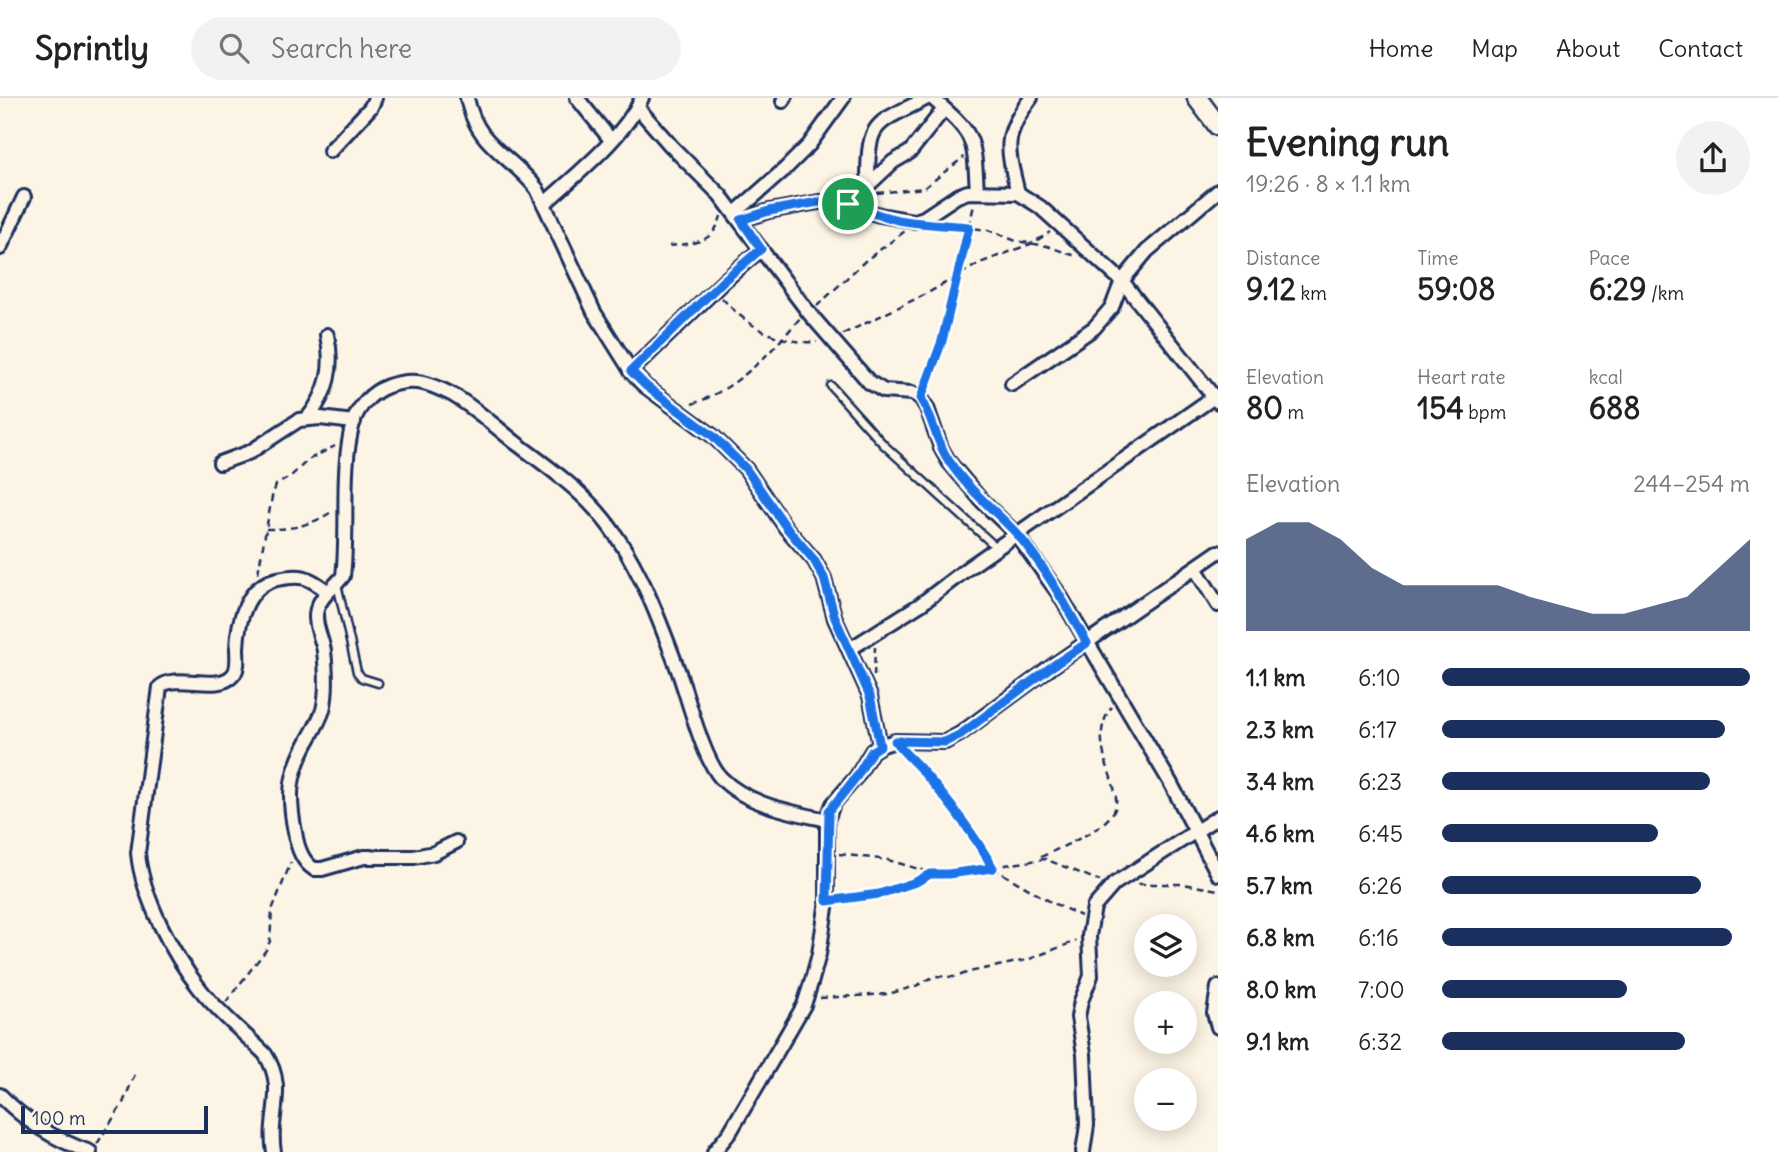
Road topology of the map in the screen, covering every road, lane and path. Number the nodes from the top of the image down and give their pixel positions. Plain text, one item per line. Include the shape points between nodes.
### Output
1 (375, 98) edge
2 (467, 98) edge
3 (577, 98) edge
4 (843, 98) edge
5 (930, 98) edge
6 (1031, 98) edge
7 (1197, 98) edge
8 (640, 103) edge
9 (944, 108) junction
10 (1218, 126) edge
11 (611, 140) junction
12 (974, 150) junction
13 (330, 151) dead end
14 (868, 184) junction
15 (1218, 191) edge
16 (977, 192) junction
17 (1018, 193) junction
18 (24, 197) dead end
19 (852, 200) junction
20 (544, 204) junction
21 (734, 212) junction
22 (917, 222) junction
23 (1060, 225) junction
24 (969, 227) junction
25 (1033, 243) junction
26 (669, 246) dead end
27 (0, 248) edge
28 (761, 249) junction
29 (1106, 266) junction
30 (958, 274) junction
31 (1122, 281) junction
32 (715, 290) junction
33 (809, 313) junction
34 (327, 335) dead end
35 (784, 339) junction
36 (830, 339) junction
37 (631, 371) junction
38 (1012, 384) dead end
39 (831, 386) dead end
40 (921, 398) junction
41 (1216, 400) edge
42 (675, 409) junction
43 (307, 419) junction
44 (354, 422) junction
45 (351, 439) junction
46 (220, 463) dead end
47 (346, 501) junction
48 (266, 528) junction
49 (1017, 535) junction
50 (997, 548) junction
51 (1218, 552) edge
52 (1195, 568) junction
53 (258, 586) junction
54 (332, 587) junction
55 (1218, 605) edge
56 (875, 635) junction
57 (1087, 643) junction
58 (850, 649) junction
59 (378, 683) dead end
60 (870, 696) junction
61 (1120, 698) junction
62 (895, 741) junction
63 (880, 746) junction
64 (1218, 817) edge
65 (827, 820) junction
66 (1198, 832) junction
67 (456, 842) dead end
68 (297, 846) junction
69 (828, 852) junction
70 (1038, 859) junction
71 (993, 868) junction
72 (930, 874) junction
73 (1218, 874) edge
74 (1114, 884) junction
75 (1218, 890) edge
76 (827, 901) junction
77 (1091, 920) junction
78 (1089, 936) junction
79 (1218, 986) edge
80 (804, 1005) junction
81 (219, 1010) junction
82 (1218, 1027) edge
83 (135, 1074) dead end
84 (0, 1095) edge
85 (718, 1150) edge
86 (90, 1152) edge
87 (274, 1152) edge
88 (1083, 1152) edge

1 - 13 street
2 - 20 street via 482,137 528,178
3 - 11 street
4 - 21 street via 809,145
5 - 9 street
5 - 14 street via 881,122 873,131
6 - 17 street via 1008,142
7 - 10 main road
8 - 11 street
8 - 21 street
9 - 12 street via 966,128
9 - 14 street via 910,152
11 - 20 street
12 - 16 street
12 - 19 path via 924,188
14 - 19 street
15 - 31 street via 1147,251
16 - 17 street
16 - 22 street via 957,196
16 - 24 path
17 - 23 street
18 - 27 street
19 - 21 street
19 - 22 street via 880,215
20 - 37 street via 594,312
21 - 26 path via 712,236
21 - 28 street
22 - 24 path
22 - 33 path via 883,246
23 - 25 path
23 - 29 street
24 - 25 path
24 - 30 path
25 - 29 path
25 - 30 path
28 - 32 street
28 - 33 street
29 - 31 street
30 - 36 path
30 - 40 path via 942,341
31 - 38 street via 1100,322
31 - 41 street
32 - 35 path via 746,322
32 - 37 street
33 - 35 path via 800,317
33 - 36 street
34 - 43 street via 329,380
35 - 36 path
35 - 42 path via 736,382
36 - 40 street via 876,388
37 - 42 street
39 - 50 lane via 884,445
40 - 49 street via 949,462
41 - 49 street
42 - 58 street via 713,436 746,469 814,560
43 - 44 street
43 - 46 street via 292,423 250,452
44 - 45 street
44 - 65 street via 377,390 419,381 460,399 564,480 598,511 640,578 705,751 719,776 779,809
45 - 47 street
45 - 48 path via 317,455 276,485
47 - 48 path via 309,524
47 - 54 street via 344,564 342,576
48 - 53 path
49 - 50 street
49 - 57 street
50 - 56 street
51 - 52 street
52 - 55 street
52 - 57 street
53 - 54 street via 294,576
53 - 81 street via 240,622 233,675 214,682 168,682 160,687 138,853 142,876 168,937
54 - 59 lane via 357,672
54 - 68 street via 316,617 324,652 323,709 291,783
56 - 58 street
56 - 60 path
57 - 61 street
57 - 62 street via 961,734 945,742
58 - 60 street
60 - 63 street
61 - 66 street
61 - 70 path via 1109,710 1102,733 1114,812 1092,831
62 - 63 street
62 - 71 path via 960,816
63 - 65 street via 833,804
64 - 66 street
65 - 69 street
66 - 73 street
66 - 74 street
67 - 68 street via 414,858 364,857 322,869 309,866
68 - 81 path via 272,910 266,950
69 - 72 path via 888,860
69 - 76 street
70 - 71 path
70 - 74 path
71 - 72 path
71 - 77 path
72 - 76 path via 879,894
74 - 75 path via 1183,884
74 - 77 street via 1099,898
76 - 80 street via 819,954
77 - 78 street
78 - 80 path via 1027,960 956,977 935,976 888,994 827,996
78 - 88 street via 1091,976 1078,1017 1087,1125
79 - 82 street via 1214,1013
80 - 85 street
81 - 87 street via 272,1065 277,1097
83 - 86 path via 123,1102
84 - 86 street via 38,1129

